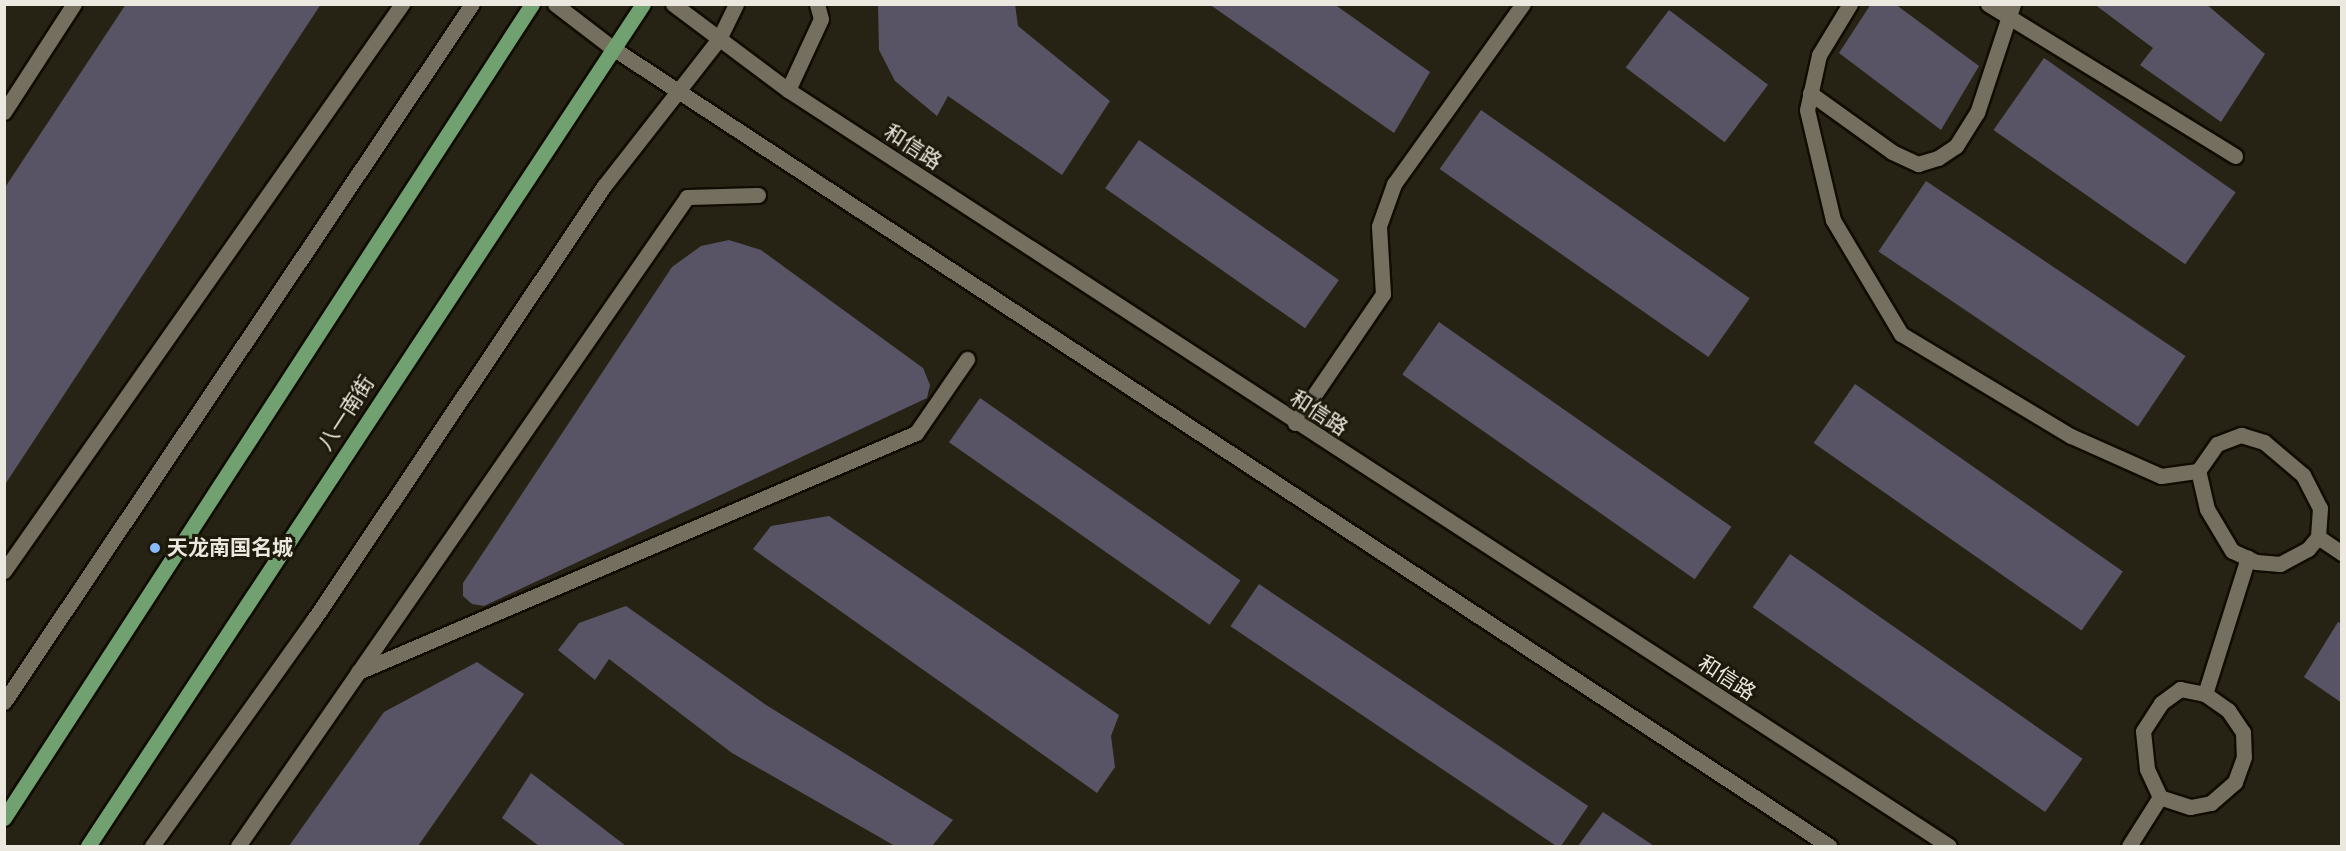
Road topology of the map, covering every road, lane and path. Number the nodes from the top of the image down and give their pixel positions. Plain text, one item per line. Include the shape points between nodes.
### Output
1 (74, 4) edge
2 (402, 4) edge
3 (472, 4) edge
4 (532, 4) edge
5 (555, 4) edge
6 (643, 4) edge
7 (673, 4) edge
8 (736, 4) edge
9 (817, 4) edge
10 (1523, 4) edge
11 (1850, 4) edge
12 (1988, 4) edge
13 (2012, 9) edge
14 (719, 39) junction
15 (611, 47) junction
16 (678, 88) junction
17 (788, 90) junction
18 (1810, 93) junction
19 (4, 112) edge
20 (2235, 156) dead end
21 (758, 195) dead end
22 (967, 359) dead end
23 (1295, 423) junction
24 (2198, 471) junction
25 (2318, 537) junction
26 (2342, 553) edge
27 (2248, 558) junction
28 (4, 571) edge
29 (358, 672) junction
30 (2205, 694) junction
31 (4, 702) edge
32 (2160, 797) junction
33 (4, 818) edge
34 (88, 846) edge
35 (152, 846) edge
36 (238, 846) edge
37 (1829, 846) edge
38 (1948, 846) edge
39 (2129, 846) edge

1 - 19 street
2 - 28 street
3 - 31 street
4 - 33 main road
5 - 15 street
6 - 15 main road, 八一南街
7 - 14 street, 和信路
8 - 14 street
9 - 17 street via 821,19
10 - 23 street via 1394,184 1379,226 1383,294
11 - 18 street via 1819,55
12 - 13 street
13 - 18 street via 1977,113 1956,146 1938,158 1918,164 1892,152
13 - 20 street
14 - 16 street
14 - 17 street, 和信路
15 - 16 street
15 - 34 main road, 八一南街
16 - 35 street via 604,186 312,622
16 - 37 street
17 - 23 street, 和信路
18 - 24 street via 1807,110 1833,220 1901,334 2072,436 2161,476
21 - 29 street via 687,197
22 - 29 street via 916,433
23 - 38 street, 和信路
24 - 25 street via 2217,444 2241,435 2264,441 2303,475 2320,508
24 - 27 street via 2215,527 2232,551
25 - 26 street
25 - 27 street via 2308,549 2280,564
27 - 30 street
29 - 36 street
30 - 32 street via 2180,689 2162,704 2143,731 2147,769
30 - 32 street via 2228,710 2243,732 2244,757 2235,782 2211,802 2190,807
32 - 39 street

